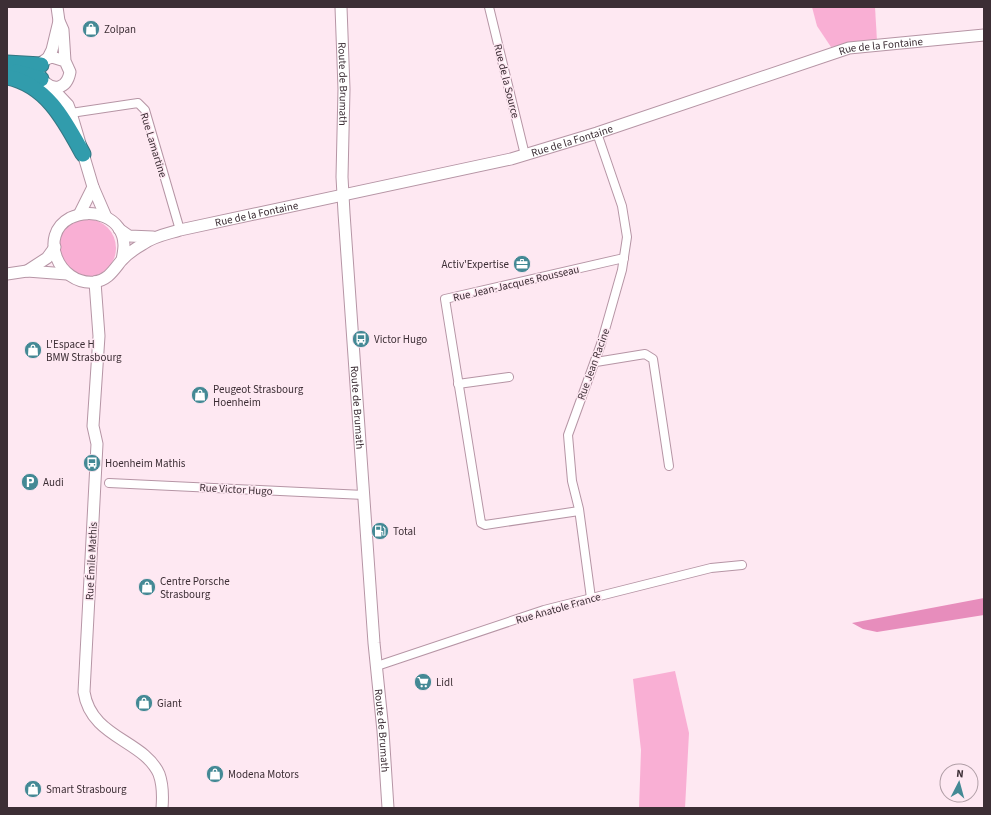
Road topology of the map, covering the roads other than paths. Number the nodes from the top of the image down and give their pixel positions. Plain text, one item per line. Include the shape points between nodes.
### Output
1 (57, 7) edge
2 (341, 7) edge
3 (489, 7) edge
4 (59, 21) junction
5 (984, 35) edge
6 (65, 60) junction
7 (7, 63) edge
8 (7, 72) edge
9 (45, 72) junction
10 (7, 77) edge
11 (67, 80) junction
12 (70, 109) junction
13 (597, 134) junction
14 (83, 154) junction
15 (525, 155) junction
16 (93, 187) junction
17 (344, 195) junction
18 (80, 213) junction
19 (106, 217) junction
20 (118, 229) junction
21 (180, 230) junction
22 (156, 237) junction
23 (54, 247) junction
24 (624, 258) junction
25 (122, 260) junction
26 (27, 271) junction
27 (7, 274) edge
28 (68, 274) junction
29 (95, 282) junction
30 (596, 362) junction
31 (509, 377) dead end
32 (458, 384) junction
33 (669, 466) dead end
34 (109, 483) dead end
35 (364, 495) junction
36 (579, 511) junction
37 (742, 564) dead end
38 (592, 598) junction
39 (377, 666) junction
40 (162, 808) edge
41 (388, 808) edge

1 - 4 street
2 - 17 street, Route de Brumath
3 - 15 street, Rue de la Source
4 - 6 street via 63,30
4 - 9 street
5 - 13 street, Rue de la Fontaine via 849,48
6 - 9 street via 57,57
6 - 11 street via 70,72
7 - 9 highway
8 - 9 highway
9 - 11 street via 60,86
9 - 12 street
10 - 14 highway via 24,82 44,96 68,126
11 - 12 street
12 - 14 street
12 - 21 street, Rue Lamartine via 138,103 145,110
13 - 15 street, Rue de la Fontaine
13 - 24 street, Rue Jean Racine via 624,215 627,237
14 - 16 street
15 - 17 street, Rue de la Fontaine
16 - 18 street
16 - 19 street
17 - 21 street, Rue de la Fontaine
17 - 35 street, Route de Brumath
18 - 19 street via 94,212
18 - 23 street via 68,219 60,228
19 - 20 street, Rue de la Fontaine
20 - 22 street, Rue de la Fontaine via 129,236
20 - 25 street, Rue de la Fontaine via 123,238
21 - 22 street, Rue de la Fontaine
22 - 25 street, Rue de la Fontaine
23 - 26 street via 47,258
23 - 28 street via 62,270
24 - 30 street, Rue Jean Racine
24 - 32 street, Rue Jean-Jacques Rousseau via 445,299
25 - 29 street, Rue de la Fontaine via 107,278
26 - 27 street
26 - 28 street
28 - 29 street via 82,282
29 - 40 street, Rue Émile Mathis via 99,336 93,426 97,444 84,692 92,713 108,730 144,755 154,767 163,790
30 - 33 street via 645,354 653,359
30 - 36 street, Rue Jean Racine via 568,434 572,481
31 - 32 street
32 - 36 street, Rue Jean-Jacques Rousseau via 481,523 485,525
34 - 35 street, Rue Victor Hugo
35 - 39 street, Route de Brumath
36 - 38 street, Rue Jean Racine
37 - 38 street, Rue Anatole France via 711,568
38 - 39 street, Rue Anatole France via 544,610
39 - 41 street, Route de Brumath

